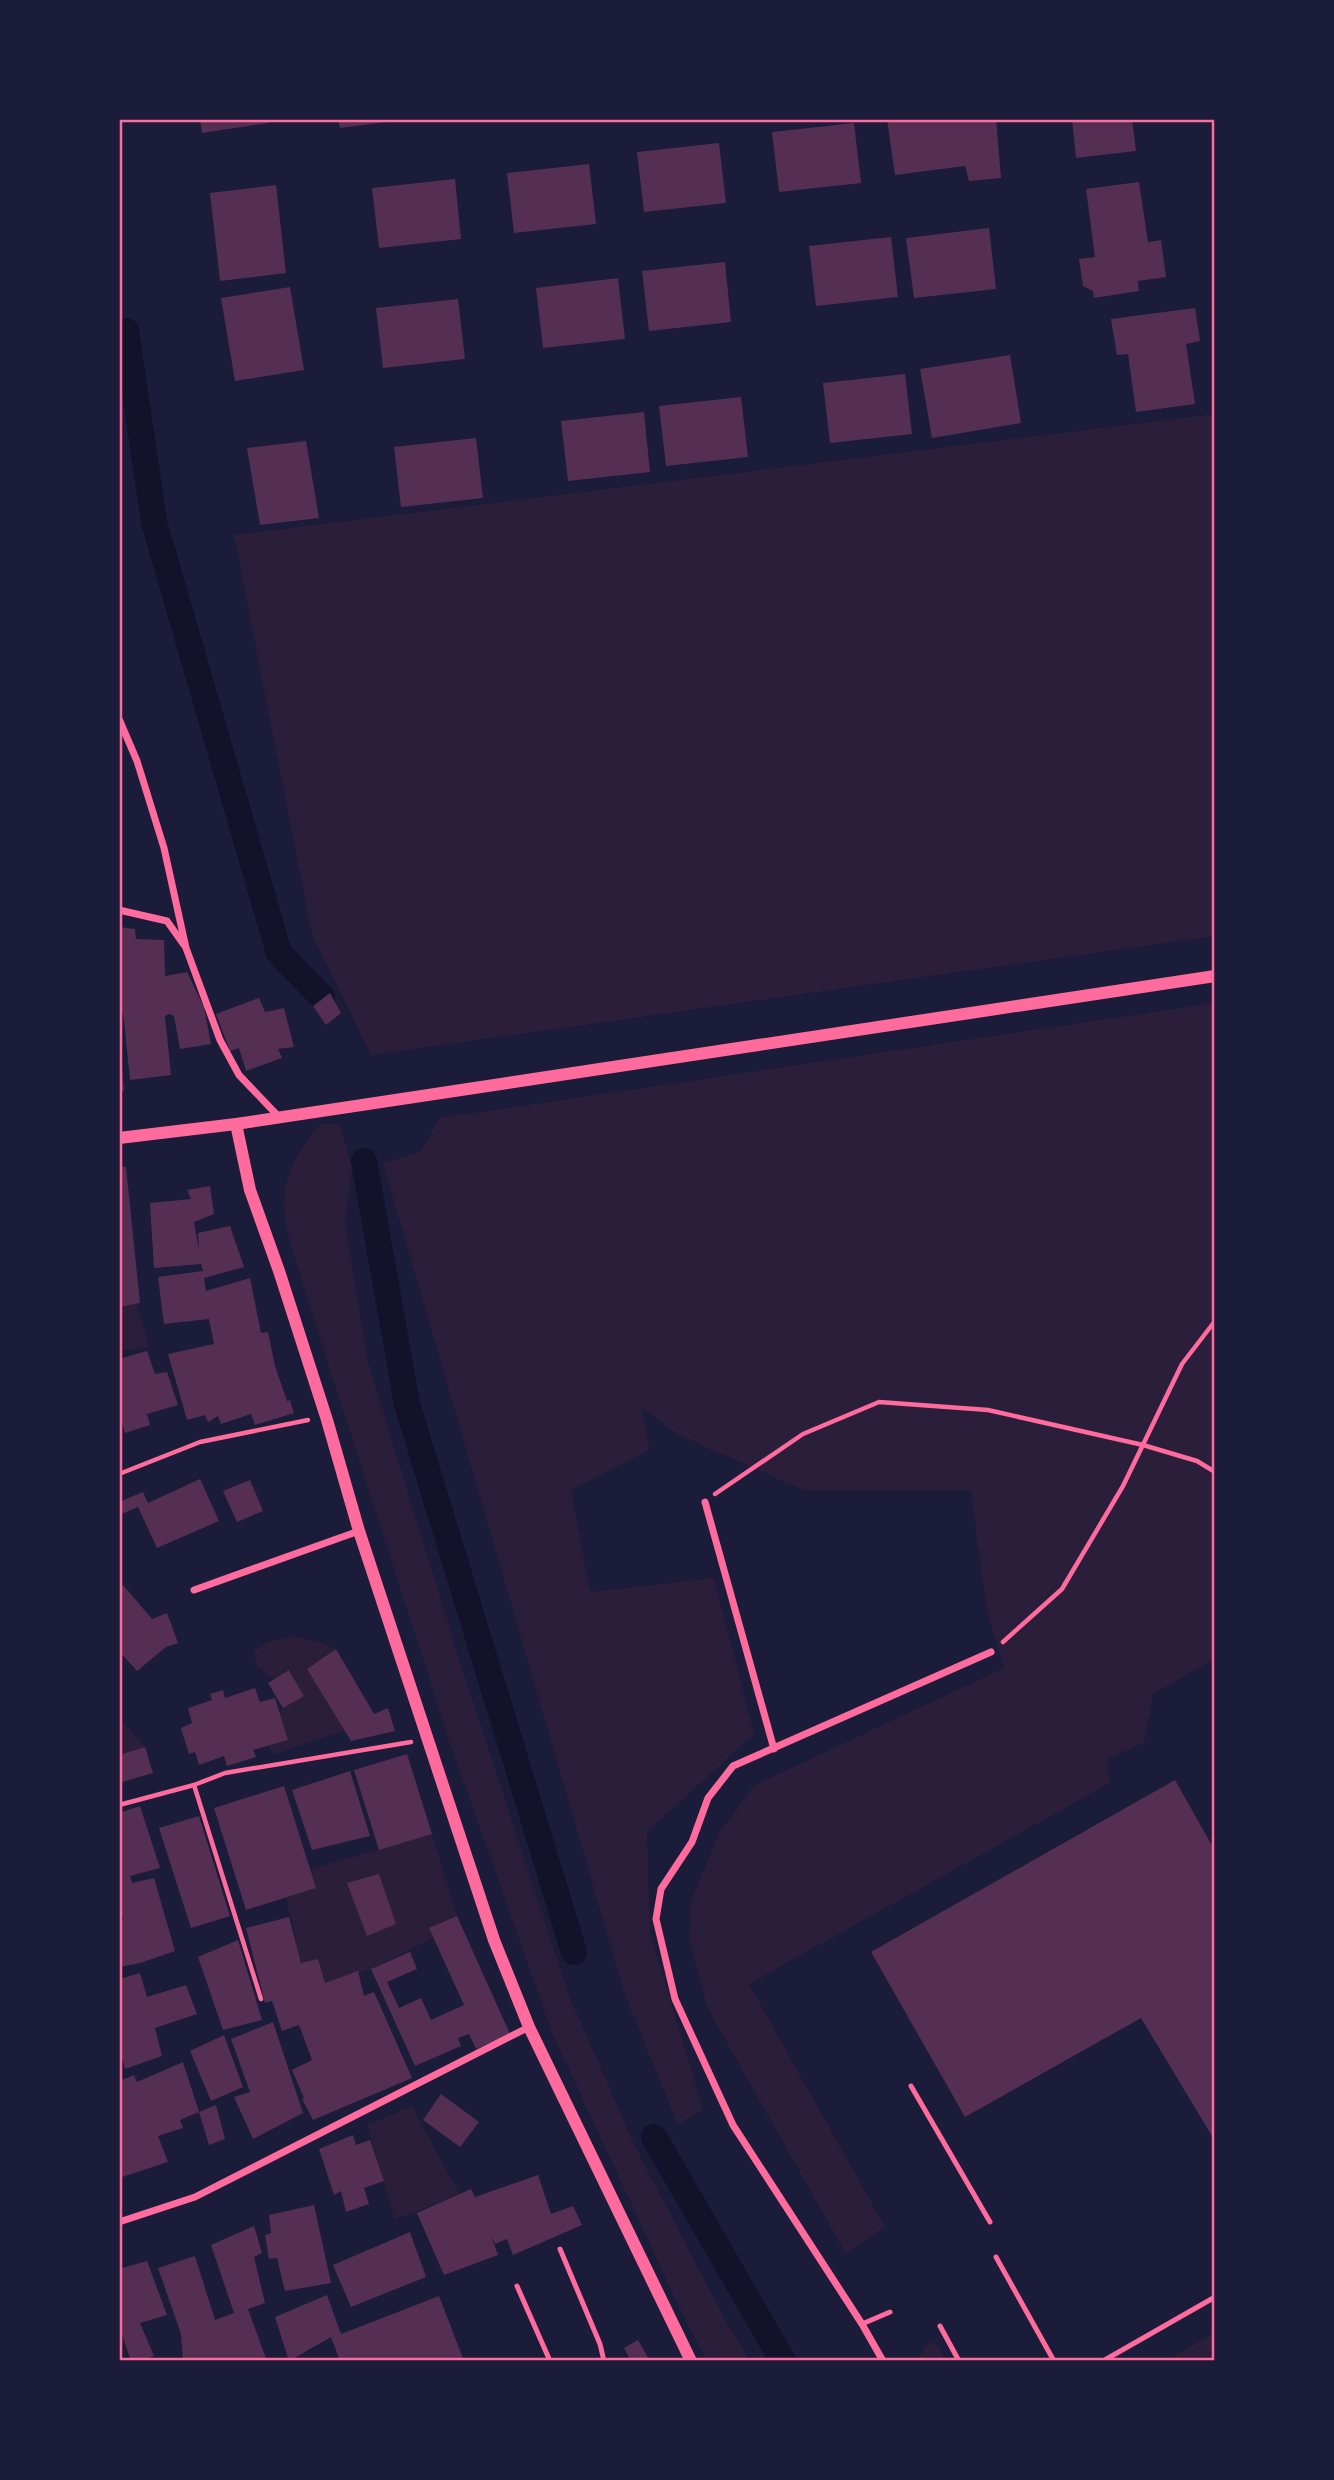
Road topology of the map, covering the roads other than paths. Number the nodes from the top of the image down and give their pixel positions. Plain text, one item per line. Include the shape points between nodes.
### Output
1 (119, 719) edge
2 (119, 910) edge
3 (186, 948) junction
4 (1215, 976) edge
5 (279, 1117) junction
6 (236, 1124) junction
7 (119, 1138) edge
8 (705, 1502) road end
9 (359, 1531) junction
10 (194, 1590) dead end
11 (992, 1652) road end
12 (774, 1749) junction
13 (528, 2027) junction
14 (911, 2086) dead end
15 (119, 2222) edge
16 (990, 2222) dead end
17 (559, 2249) dead end
18 (996, 2257) dead end
19 (517, 2286) dead end
20 (1215, 2297) edge
21 (890, 2312) dead end
22 (862, 2324) junction
23 (940, 2326) dead end
24 (550, 2361) edge
25 (604, 2361) edge
26 (691, 2361) edge
27 (883, 2361) edge
28 (959, 2361) edge
29 (1054, 2361) edge
30 (1103, 2361) edge

1 - 3 street via 164,848
2 - 3 street via 167,921
3 - 5 street via 220,1040 239,1075
4 - 5 street
5 - 6 street
6 - 7 street
6 - 9 street via 250,1190
8 - 12 street
9 - 10 street
9 - 13 street via 494,1940
11 - 12 street
12 - 22 street via 733,1766 708,1798 692,1842 661,1889 656,1919 675,1999 733,2125
13 - 15 street via 195,2197
13 - 26 street
14 - 16 lane
17 - 25 lane
18 - 29 lane
19 - 24 lane
20 - 30 lane
21 - 22 lane
22 - 27 street
23 - 28 lane

